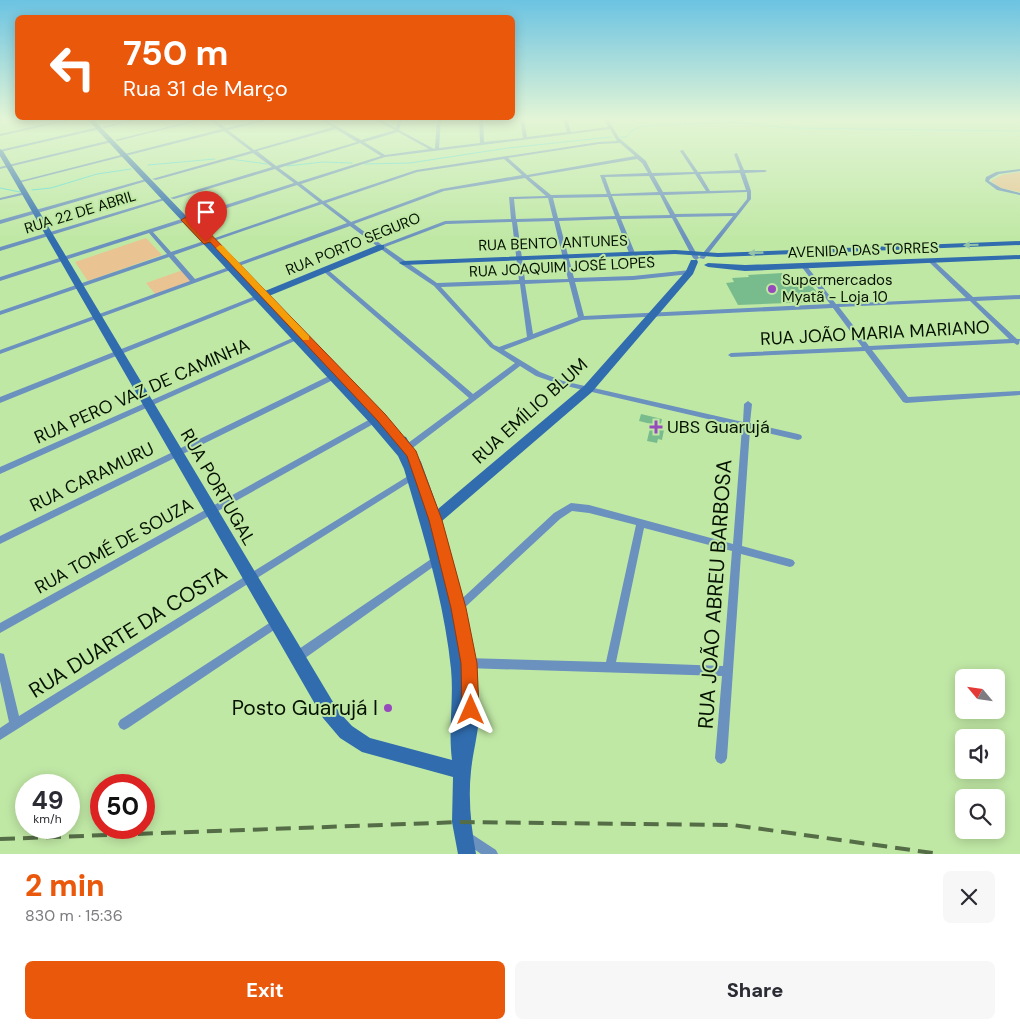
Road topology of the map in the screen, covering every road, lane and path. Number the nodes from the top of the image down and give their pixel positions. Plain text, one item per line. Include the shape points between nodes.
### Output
1 (37, 159) edge
2 (112, 159) edge
3 (131, 159) edge
4 (226, 159) edge
5 (264, 159) edge
6 (303, 159) edge
7 (375, 159) edge
8 (492, 159) edge
9 (506, 159) edge
10 (628, 159) edge
11 (641, 159) edge
12 (687, 159) edge
13 (738, 159) edge
14 (4, 167) edge
15 (275, 167) junction
16 (1020, 170) edge
17 (765, 171) dead end
18 (742, 172) junction
19 (696, 173) junction
20 (651, 174) junction
21 (525, 176) junction
22 (151, 180) junction
23 (298, 184) junction
24 (22, 188) junction
25 (749, 191) junction
26 (709, 192) junction
27 (660, 194) junction
28 (1020, 194) edge
29 (610, 195) junction
30 (550, 197) junction
31 (169, 198) junction
32 (0, 199) edge
33 (322, 202) junction
34 (36, 212) junction
35 (738, 214) junction
36 (672, 216) junction
37 (618, 218) junction
38 (188, 219) junction
39 (556, 220) junction
40 (514, 221) junction
41 (0, 222) edge
42 (350, 224) junction
43 (150, 231) junction
44 (49, 234) junction
45 (209, 241) junction
46 (1020, 243) edge
47 (381, 247) junction
48 (0, 249) edge
49 (632, 253) junction
50 (170, 254) junction
51 (565, 256) junction
52 (1020, 257) edge
53 (63, 258) junction
54 (519, 258) junction
55 (699, 261) junction
56 (930, 261) junction
57 (403, 263) junction
58 (234, 266) junction
59 (804, 266) junction
60 (325, 270) junction
61 (0, 279) edge
62 (571, 280) junction
63 (193, 281) junction
64 (522, 282) junction
65 (436, 285) junction
66 (79, 286) junction
67 (261, 295) junction
68 (1020, 297) edge
69 (971, 300) junction
70 (834, 306) junction
71 (0, 312) edge
72 (652, 315) junction
73 (97, 317) junction
74 (581, 318) junction
75 (297, 338) junction
76 (530, 338) junction
77 (1018, 343) edge
78 (867, 348) junction
79 (498, 350) junction
80 (0, 352) edge
81 (118, 352) junction
82 (731, 355) dead end
83 (519, 364) junction
84 (333, 377) junction
85 (588, 389) junction
86 (1020, 393) edge
87 (473, 398) junction
88 (0, 400) edge
89 (149, 404) junction
90 (748, 404) dead end
91 (374, 420) junction
92 (746, 425) junction
93 (798, 437) dead end
94 (408, 448) junction
95 (177, 453) junction
96 (0, 470) edge
97 (413, 476) junction
98 (211, 511) junction
99 (431, 523) junction
100 (641, 523) junction
101 (0, 540) edge
102 (737, 548) junction
103 (437, 559) junction
104 (790, 562) dead end
105 (250, 578) junction
106 (454, 612) junction
107 (277, 623) junction
108 (0, 628) edge
109 (297, 657) junction
110 (0, 658) edge
111 (464, 663) junction
112 (610, 667) junction
113 (728, 670) junction
114 (15, 724) junction
115 (124, 724) dead end
116 (0, 734) edge
117 (721, 758) dead end
118 (462, 771) junction
119 (462, 834) junction
120 (467, 854) edge
121 (492, 854) edge

1 - 14 street
2 - 24 street
3 - 22 main road
4 - 22 street
5 - 15 street
6 - 15 street, RUA 22 DE ABRIL
7 - 23 street
8 - 33 street via 424,169
9 - 21 street
10 - 21 street
11 - 20 street
12 - 19 street
13 - 18 street
14 - 24 main road, RUA PORTUGAL
15 - 23 street
15 - 31 street, RUA 22 DE ABRIL
16 - 28 street via 994,174 987,181 999,189
17 - 18 street
18 - 19 street
18 - 25 street
19 - 20 street
19 - 26 street
20 - 27 street
20 - 29 street via 602,176
21 - 30 street
21 - 42 street via 443,190
22 - 31 main road
22 - 34 street
23 - 33 street
23 - 38 street
24 - 32 street
24 - 34 main road, RUA PORTUGAL
25 - 26 street
25 - 35 street, RUA EMÍLIO BLUM via 749,199
26 - 27 street
27 - 29 street
27 - 36 street
29 - 30 street
29 - 37 street
30 - 39 street
30 - 40 street via 511,198
31 - 38 main road
31 - 44 street, RUA 22 DE ABRIL
33 - 42 street
33 - 45 street
34 - 41 street
34 - 44 main road, RUA PORTUGAL
35 - 36 street, RUA PORTO SEGURO
35 - 55 street, RUA EMÍLIO BLUM
36 - 37 street, RUA PORTO SEGURO
36 - 55 street
37 - 39 street, RUA PORTO SEGURO
37 - 49 street
38 - 43 street
38 - 45 main road
39 - 40 street, RUA PORTO SEGURO
39 - 51 street
40 - 47 street, RUA PORTO SEGURO via 439,224
40 - 54 street
42 - 47 street
42 - 58 street
43 - 50 street
43 - 53 street
44 - 48 street, RUA 22 DE ABRIL
44 - 53 main road, RUA PORTUGAL
45 - 50 street
45 - 58 main road
46 -> 55 main road, AVENIDA DAS TORRES via 718,255
47 - 57 street
47 - 60 main road, RUA PORTO SEGURO
49 - 51 main road, RUA BENTO ANTUNES
49 - 55 main road, RUA BENTO ANTUNES
50 - 63 street
50 - 66 street
51 - 54 main road, RUA BENTO ANTUNES
51 - 62 street
52 - 56 main road, AVENIDA DAS TORRES
53 - 61 street
53 - 66 main road, RUA PORTUGAL
54 - 57 main road, RUA BENTO ANTUNES
54 - 64 street
55 - 59 main road, AVENIDA DAS TORRES via 745,268
55 - 62 street, RUA JOAQUIM JOSÉ LOPES via 633,278
55 - 72 main road, RUA EMÍLIO BLUM
56 - 59 main road, AVENIDA DAS TORRES
56 - 69 street
57 - 65 street
58 - 63 street
58 - 67 main road
59 - 70 street
60 - 67 main road, RUA PORTO SEGURO
60 - 87 street
62 - 64 street, RUA JOAQUIM JOSÉ LOPES
62 - 74 street
63 - 73 street
64 - 65 street, RUA JOAQUIM JOSÉ LOPES
64 - 76 street
65 - 79 street via 483,338
66 - 71 street
66 - 73 main road, RUA PORTUGAL
67 - 75 main road
67 - 81 street, RUA PORTO SEGURO
67 - 94 main road
68 - 69 street
69 - 70 street
69 - 77 street
70 - 72 street
70 - 78 street
72 - 74 street
72 - 85 main road, RUA EMÍLIO BLUM
73 - 80 street
73 - 81 main road, RUA PORTUGAL
74 - 76 street
75 - 84 main road
75 - 89 street, RUA PERO VAZ DE CAMINHA
76 - 79 street
77 - 78 street, RUA JOÃO MARIA MARIANO
78 - 82 street, RUA JOÃO MARIA MARIANO
78 - 86 street via 906,400
79 - 83 street
81 - 88 street, RUA PORTO SEGURO
81 - 89 main road, RUA PORTUGAL
83 - 85 street via 549,379
83 - 87 street
84 - 91 main road
84 - 95 street, RUA CARAMURU
85 - 92 street
85 - 99 main road, RUA EMÍLIO BLUM
87 - 94 street
89 - 95 main road, RUA PORTUGAL
89 - 96 street, RUA PERO VAZ DE CAMINHA
90 - 92 street, RUA JOÃO ABREU BARBOSA
91 - 97 main road via 402,453
91 - 98 street, RUA TOMÉ DE SOUZA
92 - 93 street
92 - 102 street, RUA JOÃO ABREU BARBOSA
94 - 99 main road via 416,462
95 - 98 main road, RUA PORTUGAL
95 - 101 street, RUA CARAMURU
97 - 99 main road
97 - 105 street, RUA DUARTE DA COSTA
98 - 105 main road, RUA PORTUGAL
98 - 108 street, RUA TOMÉ DE SOUZA
99 - 103 main road
99 - 106 main road
100 - 102 street
100 - 106 street via 580,507 564,510
100 - 112 street
102 - 104 street
102 - 113 street, RUA JOÃO ABREU BARBOSA
103 - 106 main road
103 - 109 street
105 - 107 main road, RUA PORTUGAL
105 - 114 street, RUA DUARTE DA COSTA
106 - 111 main road
107 - 109 main road, RUA PORTUGAL
107 - 115 street
109 - 118 main road, RUA PORTUGAL via 342,731 368,746
110 - 114 street
111 - 112 street
111 - 118 main road via 458,743
112 - 113 street
113 - 117 street, RUA JOÃO ABREU BARBOSA
114 - 116 street, RUA DUARTE DA COSTA
118 - 119 main road
119 - 120 main road
119 - 121 street

